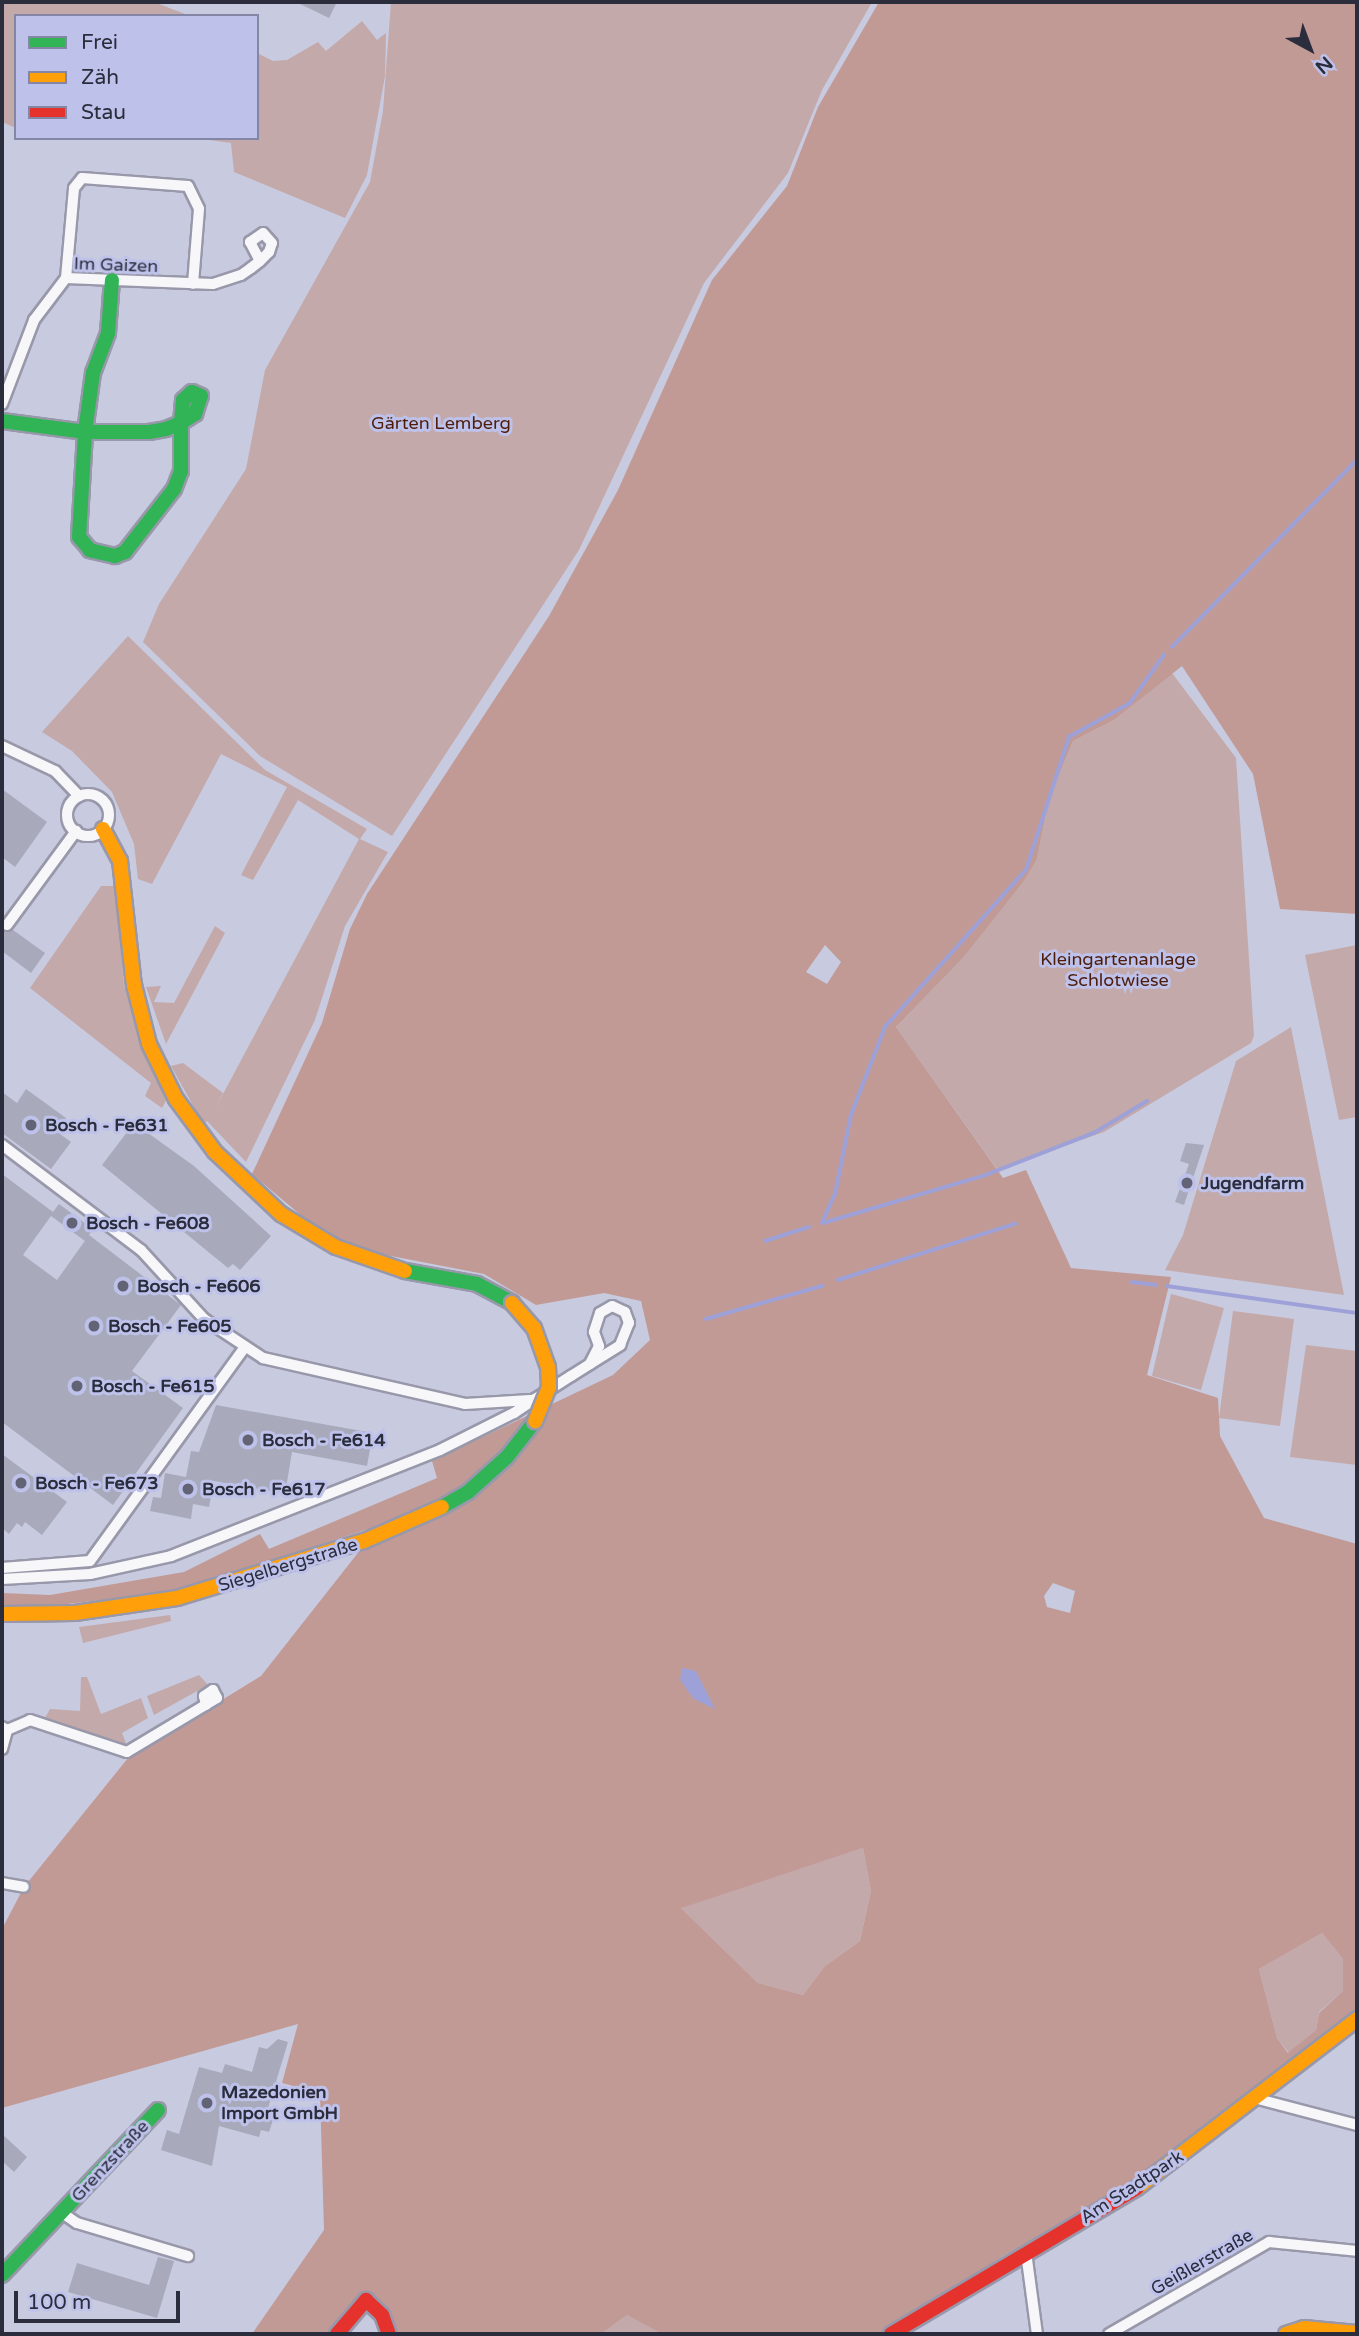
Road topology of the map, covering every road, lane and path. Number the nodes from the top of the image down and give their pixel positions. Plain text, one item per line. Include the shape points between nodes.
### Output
1 (260, 261) dead end
2 (66, 278) junction
3 (112, 280) junction
4 (193, 284) junction
5 (2, 404) edge
6 (2, 421) edge
7 (85, 432) junction
8 (2, 746) edge
9 (79, 796) junction
10 (103, 829) junction
11 (76, 831) junction
12 (7, 919) edge
13 (2, 1145) edge
14 (244, 1348) junction
15 (590, 1364) junction
16 (535, 1399) junction
17 (2, 1567) edge
18 (2, 1579) edge
19 (2, 1614) edge
20 (206, 1705) dead end
21 (4, 1728) edge
22 (2, 1749) edge
23 (2, 1883) edge
24 (24, 1887) dead end
25 (1357, 2019) edge
26 (1258, 2099) junction
27 (159, 2110) dead end
28 (1357, 2125) edge
29 (61, 2212) junction
30 (1357, 2251) edge
31 (1026, 2252) junction
32 (188, 2256) dead end
33 (2, 2275) edge
34 (1357, 2333) edge
35 (337, 2334) edge
36 (389, 2334) edge
37 (891, 2334) edge
38 (1037, 2334) edge
39 (1109, 2334) edge
40 (1286, 2334) edge

1 - 4 street, Im Gaizen via 229,280
2 - 3 street, Im Gaizen
2 - 4 street via 74,188 82,178 188,186 199,209
2 - 5 street, Im Gaizen via 34,320
3 - 4 street, Im Gaizen
3 - 7 street via 108,333 93,373
6 - 7 street
7 - 7 street via 149,432 181,423 178,480 119,556 90,550 79,537
8 - 9 street via 55,771
9 - 10 street via 93,794 105,802 109,816
9 - 11 street via 68,813
10 - 11 street via 90,835
10 - 19 street, Siegelbergstraße, bridge via 120,861 134,985 149,1044 176,1098 215,1152 281,1214 336,1247 400,1270 477,1284 512,1303 534,1328 548,1367 549,1387 535,1421 507,1457 468,1492 412,1524 177,1598 75,1613
11 - 12 street
13 - 14 street via 141,1250 204,1319
14 - 16 street via 279,1365 465,1405
14 - 17 street via 90,1561
15 - 15 street via 598,1346 594,1332 600,1313 612,1306 625,1312 629,1323 620,1345
15 - 16 street
16 - 18 street via 452,1445 212,1543 130,1567
20 - 21 street via 127,1752 30,1720
21 - 22 street
23 - 24 street
25 - 26 street, Am Stadtpark
26 - 28 street
26 - 31 street, Am Stadtpark via 1144,2184
27 - 29 street, Grenzstraße
29 - 32 street, Grenzstraße via 77,2223
29 - 33 street, Grenzstraße
30 - 39 street, Geißlerstraße via 1269,2242
31 - 37 street, Am Stadtpark
31 - 38 street
34 - 40 street via 1304,2328
35 - 36 street via 366,2300 382,2315

